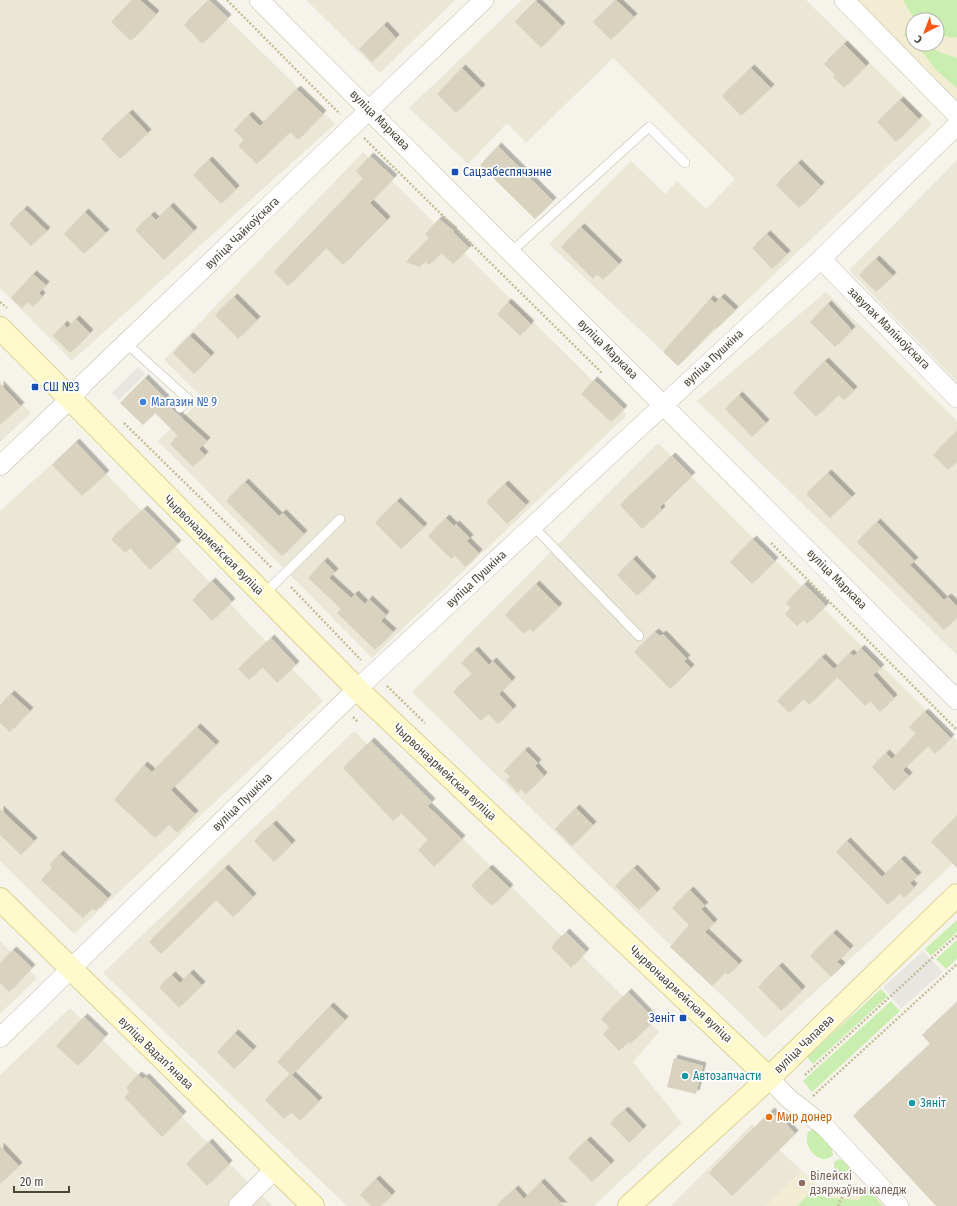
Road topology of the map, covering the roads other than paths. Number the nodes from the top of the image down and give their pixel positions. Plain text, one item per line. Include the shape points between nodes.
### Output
1 (259, 0) edge
2 (484, 0) edge
3 (844, 0) edge
4 (370, 110) junction
5 (957, 115) edge
6 (957, 125) edge
7 (685, 162) dead end
8 (511, 252) junction
9 (821, 259) junction
10 (0, 328) edge
11 (126, 343) junction
12 (957, 398) edge
13 (70, 399) junction
14 (664, 404) junction
15 (180, 408) dead end
16 (0, 466) edge
17 (340, 519) dead end
18 (533, 526) junction
19 (264, 594) junction
20 (639, 636) dead end
21 (357, 689) junction
22 (957, 700) edge
23 (957, 894) edge
24 (0, 899) edge
25 (71, 969) junction
26 (0, 1038) edge
27 (769, 1078) junction
28 (275, 1169) junction
29 (238, 1206) edge
30 (313, 1206) edge
31 (629, 1206) edge
32 (899, 1206) edge

1 - 4 street, вуліца Маркава
2 - 4 street, вуліца Чайкоўскага
3 - 5 street
4 - 8 street, вуліца Маркава
4 - 11 street, вуліца Чайкоўскага
6 - 9 street, вуліца Пушкіна
7 - 8 lane via 649,128
8 - 14 street, вуліца Маркава
9 - 12 street, завулак Маліноўскага
9 - 14 street, вуліца Пушкіна
10 - 13 main road, Чырвонаармейская вуліца
11 - 13 street, вуліца Чайкоўскага
11 - 15 lane via 189,400
13 - 16 street, вуліца Чайкоўскага
13 - 19 main road, Чырвонаармейская вуліца
14 - 18 street, вуліца Пушкіна
14 - 22 street, вуліца Маркава
17 - 19 lane
18 - 20 lane
18 - 21 street, вуліца Пушкіна
19 - 21 main road, Чырвонаармейская вуліца
21 - 25 street, вуліца Пушкіна
21 - 27 main road, Чырвонаармейская вуліца
23 - 27 main road, вуліца Чапаева
24 - 25 main road, вуліца Вадапʼянава
25 - 26 street, вуліца Пушкіна
25 - 28 main road, вуліца Вадапʼянава
27 - 31 main road, вуліца Чапаева
27 - 32 street, Чырвонаармейская вуліца via 789,1099 824,1126
28 - 29 street
28 - 30 main road, вуліца Вадапʼянава

